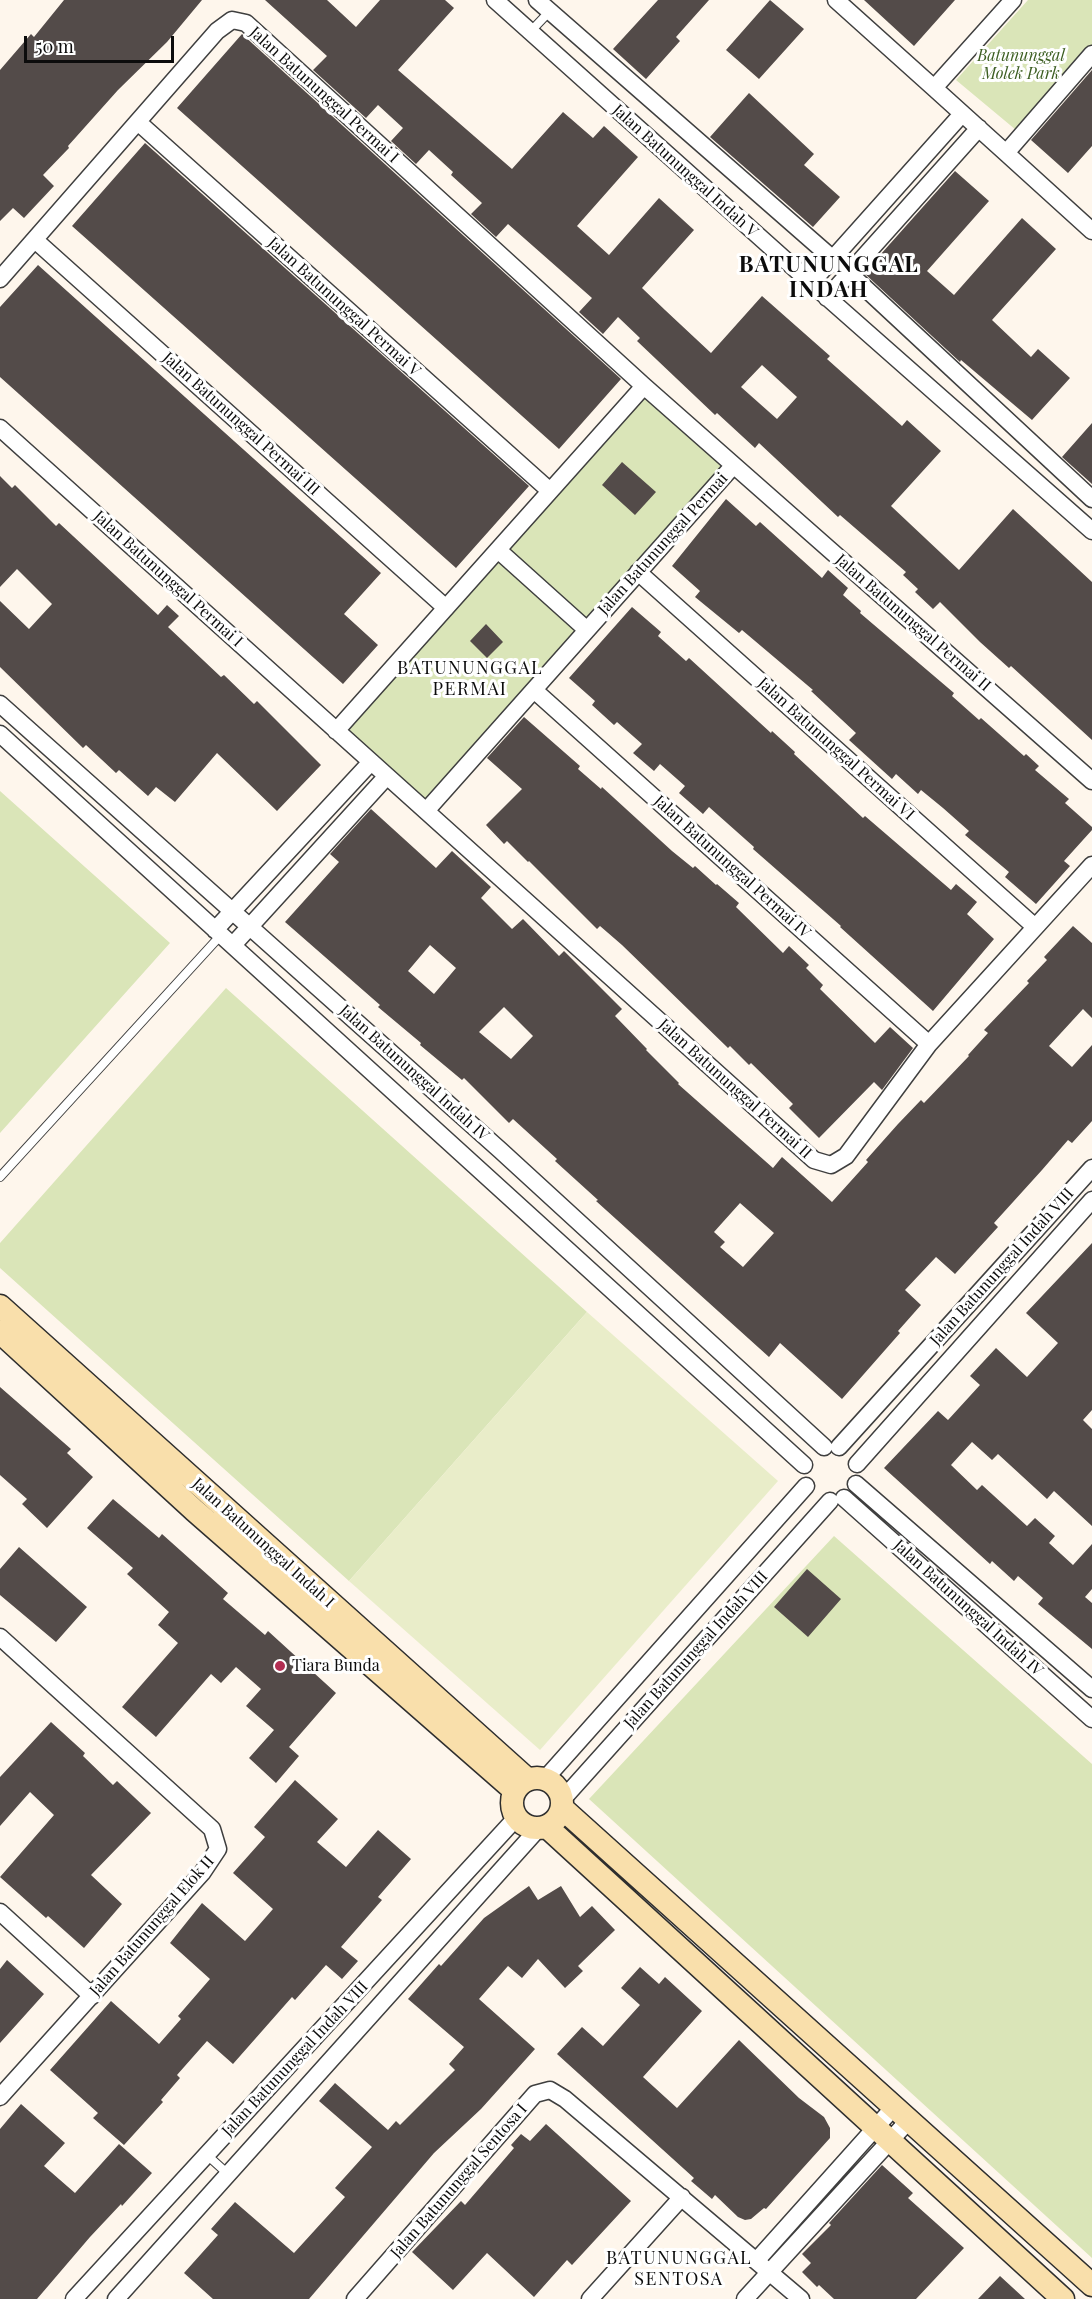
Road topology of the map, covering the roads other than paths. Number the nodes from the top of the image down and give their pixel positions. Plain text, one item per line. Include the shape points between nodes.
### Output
1 (495, 0) edge
2 (537, 0) edge
3 (836, 0) edge
4 (1013, 0) edge
5 (550, 11) junction
6 (530, 32) junction
7 (1092, 54) edge
8 (934, 88) junction
9 (962, 114) junction
10 (139, 123) junction
11 (979, 128) junction
12 (1006, 153) junction
13 (1092, 231) edge
14 (35, 240) junction
15 (832, 259) junction
16 (849, 273) junction
17 (0, 279) edge
18 (811, 283) junction
19 (827, 298) junction
20 (644, 386) junction
21 (0, 428) edge
22 (733, 466) junction
23 (550, 491) junction
24 (1092, 499) edge
25 (1092, 505) edge
26 (1079, 519) junction
27 (1092, 531) edge
28 (498, 550) junction
29 (638, 572) junction
30 (446, 608) junction
31 (587, 630) junction
32 (534, 690) junction
33 (0, 704) edge
34 (336, 731) junction
35 (0, 734) edge
36 (370, 762) junction
37 (387, 776) junction
38 (1092, 781) edge
39 (426, 811) junction
40 (1092, 865) edge
41 (232, 911) junction
42 (249, 927) junction
43 (1034, 927) junction
44 (223, 937) junction
45 (929, 1044) junction
46 (500, 1150) junction
47 (1092, 1168) edge
48 (481, 1171) junction
49 (0, 1177) edge
50 (1092, 1200) edge
51 (0, 1306) edge
52 (0, 1332) edge
53 (831, 1447) junction
54 (857, 1464) junction
55 (804, 1465) junction
56 (856, 1484) junction
57 (806, 1486) junction
58 (837, 1500) junction
59 (201, 1502) junction
60 (0, 1637) edge
61 (1092, 1689) edge
62 (1092, 1719) edge
63 (529, 1783) junction
64 (562, 1804) junction
65 (516, 1818) junction
66 (542, 1828) junction
67 (0, 1912) edge
68 (92, 1996) junction
69 (0, 2097) edge
70 (902, 2114) junction
71 (882, 2134) junction
72 (207, 2155) junction
73 (228, 2174) junction
74 (682, 2197) junction
75 (757, 2260) junction
76 (771, 2272) junction
77 (1092, 2285) edge
78 (74, 2299) edge
79 (116, 2299) edge
80 (354, 2299) edge
81 (590, 2299) edge
82 (745, 2299) edge
83 (801, 2299) edge
84 (1063, 2299) edge

1 - 6 street, Jalan Batununggal Indah V
2 - 5 street, Jalan Batununggal Indah V
3 - 8 street
4 - 8 street
5 - 6 lane
5 - 15 street, Jalan Batununggal Indah V
6 - 18 street, Jalan Batununggal Indah V
7 - 12 street
8 - 9 street
9 - 11 street
9 - 15 street
10 - 14 street, Jalan Batununggal Permai I
10 - 20 street, Jalan Batununggal Permai I via 217,31 231,20 246,23
10 - 23 street, Jalan Batununggal Permai V
11 - 12 street
11 - 16 street
12 - 13 street
14 - 17 street, Jalan Batununggal Permai I
14 - 30 street, Jalan Batununggal Permai III
15 - 16 street, Jalan Batununggal Indah V
15 - 18 street
16 - 19 street
16 - 24 street, Jalan Batununggal Indah V
18 - 19 street, Jalan Batununggal Indah V
19 - 26 street, Jalan Batununggal Indah V
20 - 22 street, Jalan Batununggal Permai
20 - 23 street
21 - 34 street, Jalan Batununggal Permai I
22 - 29 street, Jalan Batununggal Permai
22 - 38 street, Jalan Batununggal Permai II
23 - 28 street
25 - 26 street
26 - 27 street, Jalan Batununggal Indah V
28 - 30 street
28 - 31 street
29 - 31 street, Jalan Batununggal Permai
29 - 43 street, Jalan Batununggal Permai VI
30 - 34 street
31 - 32 street, Jalan Batununggal Permai
32 - 39 street, Jalan Batununggal Permai
32 - 45 street, Jalan Batununggal Permai IV
33 - 41 street, Jalan Batununggal Indah IV
34 - 36 street
35 - 44 street, Jalan Batununggal Indah IV
36 - 37 street
36 - 41 street
37 - 39 street
37 - 42 street
39 - 45 street, Jalan Batununggal Permai II via 814,1160 831,1165 846,1156
40 - 43 street, Jalan Batununggal Permai II
41 - 42 street, Jalan Batununggal Indah IV
41 - 44 street
42 - 44 street
42 - 46 street, Jalan Batununggal Indah IV
43 - 45 street, Jalan Batununggal Permai II
44 - 48 street, Jalan Batununggal Indah IV
44 - 49 lane
46 - 48 street
46 - 53 street, Jalan Batununggal Indah IV
47 - 53 street, Jalan Batununggal Indah VIII
48 - 55 street, Jalan Batununggal Indah IV
50 - 54 street, Jalan Batununggal Indah VIII
51 - 59 street, Jalan Batununggal Indah I
52 - 59 street, Jalan Batununggal Indah I
53 - 54 street via 850,1453
53 - 55 street via 812,1453
54 - 56 street
55 - 57 street
56 - 58 street
56 - 61 street, Jalan Batununggal Indah IV
57 - 58 street via 816,1497
57 - 63 street, Jalan Batununggal Indah VIII
58 - 62 street, Jalan Batununggal Indah IV
58 - 64 street, Jalan Batununggal Indah VIII
59 - 63 street, Jalan Batununggal Indah I
60 - 68 street, Jalan Batununggal Elok II via 212,1829 218,1849 202,1873
63 - 64 street via 556,1787
63 - 65 street via 511,1805
64 - 66 street via 557,1820
64 - 70 street
65 - 66 street via 526,1827
65 - 72 street, Jalan Batununggal Indah VIII
66 - 71 street
66 - 73 street, Jalan Batununggal Indah VIII
67 - 68 street
68 - 69 street, Jalan Batununggal Elok II
70 - 71 street
70 - 77 street
71 - 75 street
71 - 76 street
71 - 84 street
72 - 73 lane
72 - 78 street, Jalan Batununggal Indah VIII
73 - 79 street, Jalan Batununggal Indah VIII
74 - 75 street, Jalan Batununggal Sentosa I
74 - 80 street, Jalan Batununggal Sentosa I via 565,2098 550,2090 535,2094
74 - 81 street
75 - 76 street, Jalan Batununggal Sentosa I
76 - 82 street
76 - 83 street, Jalan Batununggal Sentosa I

